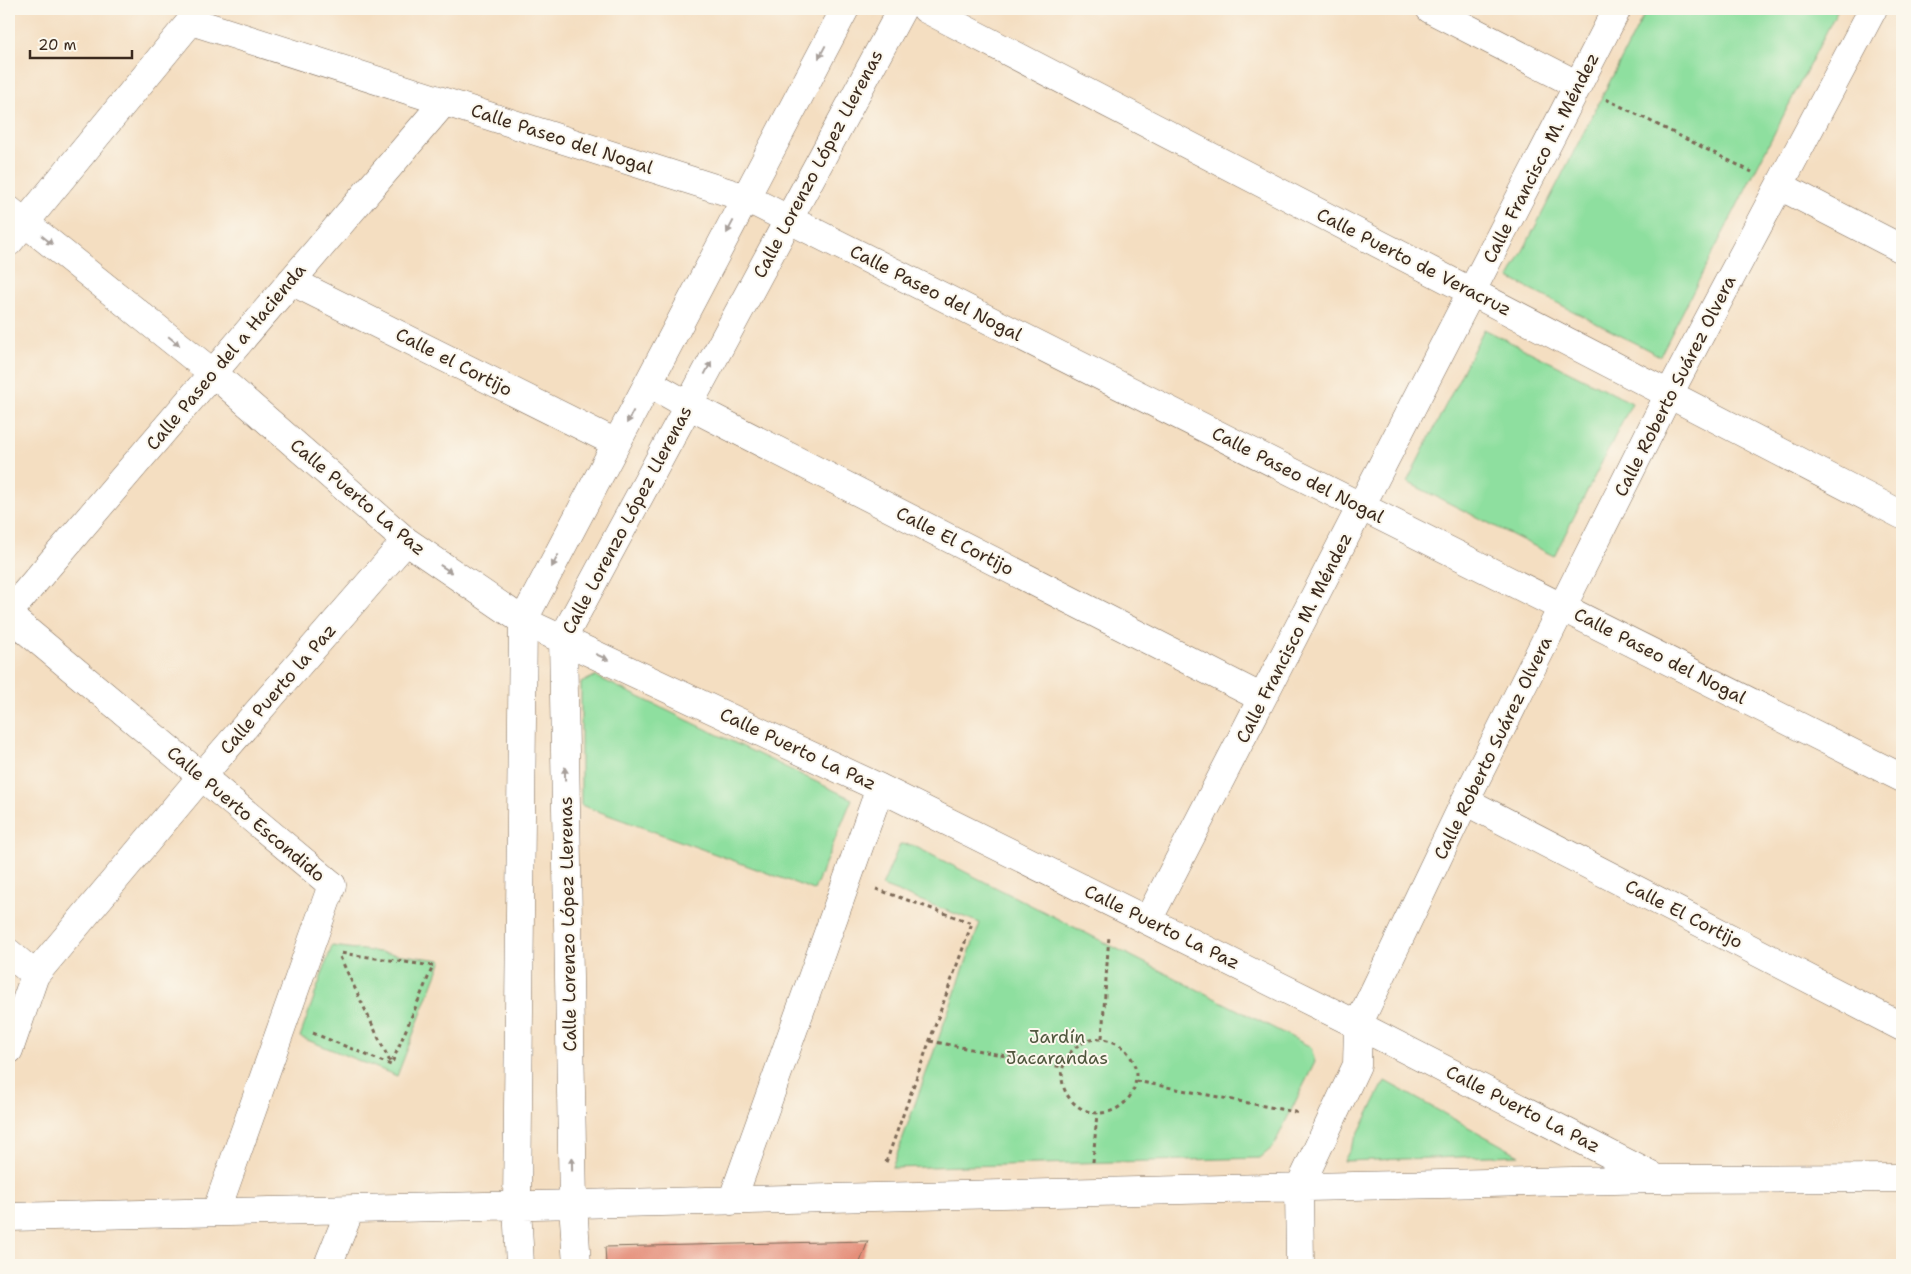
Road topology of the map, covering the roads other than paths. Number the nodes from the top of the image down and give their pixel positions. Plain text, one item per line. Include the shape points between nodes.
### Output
1 (845, 9) edge
2 (902, 9) edge
3 (926, 9) edge
4 (1430, 9) edge
5 (1617, 9) edge
6 (1873, 9) edge
7 (1578, 85) junction
8 (444, 102) junction
9 (1780, 186) junction
10 (746, 198) junction
11 (788, 219) junction
12 (14, 225) edge
13 (1902, 249) edge
14 (291, 280) junction
15 (1472, 292) junction
16 (213, 373) junction
17 (649, 383) junction
18 (1669, 394) junction
19 (688, 405) junction
20 (616, 443) junction
21 (1361, 506) junction
22 (1902, 515) edge
23 (406, 541) junction
24 (1563, 607) junction
25 (9, 614) edge
26 (523, 621) junction
27 (563, 638) junction
28 (1262, 698) junction
29 (201, 777) junction
30 (1902, 778) edge
31 (880, 788) junction
32 (1465, 801) junction
33 (1148, 920) junction
34 (9, 953) edge
35 (35, 975) junction
36 (1358, 1025) junction
37 (1902, 1027) edge
38 (9, 1050) edge
39 (1902, 1178) edge
40 (1658, 1179) junction
41 (1299, 1188) junction
42 (732, 1201) junction
43 (573, 1204) junction
44 (517, 1206) junction
45 (350, 1210) junction
46 (216, 1212) junction
47 (9, 1217) edge
48 (328, 1265) edge
49 (520, 1265) edge
50 (577, 1265) edge
51 (1300, 1265) edge

1 -> 10 street
2 - 11 street, Calle Lorenzo López Llerenas
3 - 15 street, Calle Puerto de Veracruz
4 - 7 street
5 - 7 street, Calle Francisco M. Méndez
6 - 9 street, Calle Roberto Suárez Olvera
7 - 15 street, Calle Francisco M. Méndez
8 - 10 street, Calle Paseo del Nogal
8 - 12 street, Calle Paseo del Nogal via 191,21
8 - 14 street, Calle Paseo del a Hacienda
9 - 13 street
9 - 18 street, Calle Roberto Suárez Olvera
10 - 11 street, Calle Paseo del Nogal
10 -> 17 street
19 -> 11 street, Calle Lorenzo López Llerenas
11 - 21 street, Calle Paseo del Nogal
12 -> 16 street, Calle Puerto La Paz
14 - 16 street, Calle Paseo del a Hacienda
14 - 20 street, Calle el Cortijo
15 - 18 street, Calle Puerto de Veracruz
15 - 21 street, Calle Francisco M. Méndez
16 - 23 street, Calle Puerto La Paz
16 - 25 street, Calle Paseo del a Hacienda
17 - 19 street, Calle El Cortijo
17 -> 20 street
18 - 22 street, Calle Puerto de Veracruz
18 - 24 street, Calle Roberto Suárez Olvera
19 - 27 street, Calle Lorenzo López Llerenas
19 - 28 street, Calle El Cortijo
20 -> 26 street
21 - 24 street, Calle Paseo del Nogal
21 - 28 street, Calle Francisco M. Méndez
23 -> 26 street, Calle Puerto La Paz
23 - 29 street, Calle Puerto la Paz
24 - 30 street, Calle Paseo del Nogal
24 - 32 street, Calle Roberto Suárez Olvera
25 - 29 street, Calle Puerto Escondido
26 - 27 street, Calle Puerto La Paz
26 - 44 street
27 -> 31 street, Calle Puerto La Paz
43 -> 27 street, Calle Lorenzo López Llerenas
28 - 33 street, Calle Francisco M. Méndez
29 - 35 street, Calle Puerto la Paz
29 - 46 street, Calle Puerto Escondido via 332,886
31 - 33 street, Calle Puerto La Paz
31 - 42 street
32 - 36 street, Calle Roberto Suárez Olvera
32 - 37 street, Calle El Cortijo
33 - 36 street, Calle Puerto La Paz
34 - 35 street
35 - 38 street
36 - 40 street, Calle Puerto La Paz
36 - 41 street, Calle Roberto Suárez Olvera via 1357,1065
39 - 40 street
40 - 41 street
41 - 42 street
41 - 51 street, Calle Roberto Suárez Olvera
42 - 43 street
43 - 44 street
43 - 50 street, Calle Lorenzo López Llerenas
44 - 45 street
44 - 49 street
45 - 46 street
45 - 48 street
46 - 47 street

